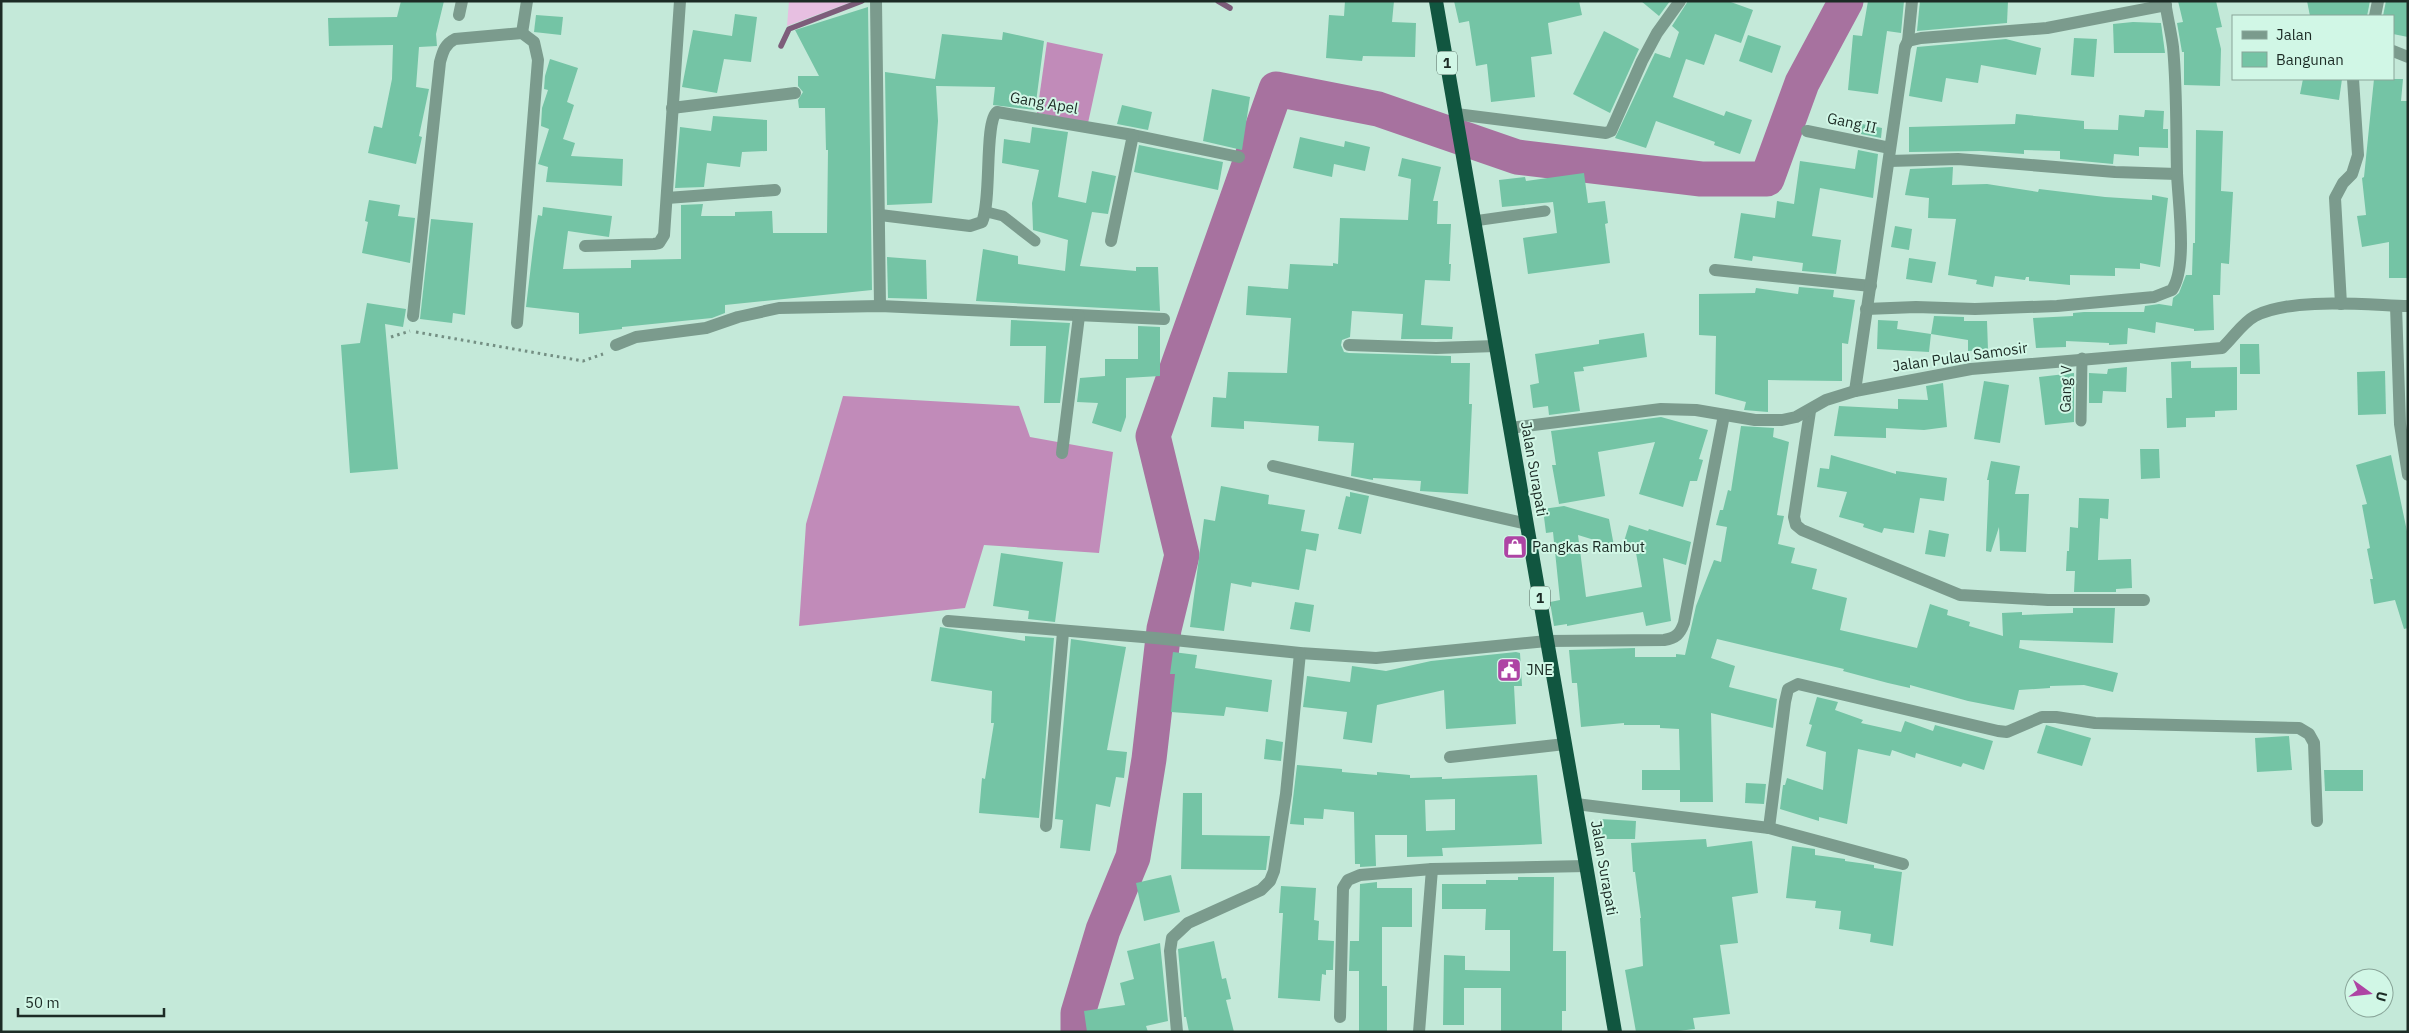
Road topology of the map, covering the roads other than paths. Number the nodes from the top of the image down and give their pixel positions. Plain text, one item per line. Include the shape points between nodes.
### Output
1 (462, 1) edge
2 (527, 1) edge
3 (680, 1) edge
4 (1436, 1) edge
5 (1680, 1) edge
6 (1912, 1) edge
7 (2378, 1) edge
8 (876, 3) edge
9 (2166, 3) edge
10 (2375, 15) edge
11 (459, 16) dead end
12 (522, 33) junction
13 (1908, 41) junction
14 (2394, 51) edge
15 (2408, 57) edge
16 (2353, 80) edge
17 (796, 93) dead end
18 (672, 108) junction
19 (1457, 120) junction
20 (1807, 130) dead end
21 (1133, 135) junction
22 (1890, 148) junction
23 (1240, 157) dead end
24 (1889, 161) junction
25 (2177, 174) junction
26 (775, 190) dead end
27 (667, 198) junction
28 (1545, 211) dead end
29 (986, 212) junction
30 (880, 216) junction
31 (1474, 221) junction
32 (1035, 241) dead end
33 (1111, 241) dead end
34 (585, 246) dead end
35 (1715, 270) dead end
36 (1871, 286) junction
37 (2341, 304) junction
38 (880, 306) junction
39 (2402, 306) edge
40 (1866, 309) junction
41 (413, 316) dead end
42 (1079, 316) junction
43 (1164, 320) dead end
44 (517, 323) dead end
45 (616, 345) road end
46 (1349, 345) dead end
47 (1496, 346) junction
48 (2082, 358) junction
49 (1855, 391) junction
50 (1810, 411) junction
51 (1724, 415) junction
52 (2081, 422) dead end
53 (1510, 428) junction
54 (1062, 453) dead end
55 (1273, 466) dead end
56 (2408, 475) edge
57 (1527, 524) junction
58 (2144, 600) dead end
59 (948, 621) dead end
60 (1063, 632) junction
61 (1547, 641) junction
62 (1300, 653) junction
63 (1565, 744) junction
64 (1450, 757) dead end
65 (1576, 804) junction
66 (2317, 821) dead end
67 (1046, 826) dead end
68 (1769, 828) junction
69 (1903, 864) dead end
70 (1587, 866) junction
71 (1432, 869) junction
72 (1340, 1017) dead end
73 (1177, 1032) edge
74 (1419, 1032) edge
75 (1616, 1032) edge

1 - 11 street
2 - 12 street
3 - 18 street
4 - 19 highway, Jalan Surapati / 1
5 - 19 street via 1657,33 1611,131
6 - 13 street
7 - 10 street
8 - 30 street
9 - 13 street via 2047,28
9 - 25 street via 2173,45 2177,107
12 - 41 street via 455,39 447,43 443,51
12 - 44 street via 534,42 538,60
13 - 22 street
14 - 15 street
16 - 37 street via 2358,154 2352,174 2336,191 2335,198
17 - 18 street
18 - 27 street
19 - 31 highway, Jalan Surapati / 1
20 - 22 street, Gang II
21 - 23 street, Gang Apel
21 - 29 street, Gang Apel via 997,112 991,124
21 - 33 street
22 - 24 street
24 - 25 street via 1958,159
24 - 36 street
25 - 40 street via 2181,229 2179,256 2175,284 2168,293 2017,308
26 - 27 street
27 - 34 street via 664,235 659,243
28 - 31 lane
29 - 30 street via 982,222 970,226
29 - 32 lane via 1004,216
30 - 38 street
31 - 47 highway, Jalan Surapati / 1
35 - 36 street
36 - 40 street
37 - 39 street, Jalan Pulau Samosir
37 - 48 street, Jalan Pulau Samosir via 2280,308 2254,316 2222,348 2214,350
38 - 42 street
38 - 45 street via 779,308 706,328 636,336
39 - 56 street via 2400,424
40 - 49 street
42 - 43 street
42 - 54 street
46 - 47 street
47 - 53 highway, Jalan Surapati / 1
48 - 49 street, Jalan Pulau Samosir via 1971,369
48 - 52 lane, Gang V
49 - 50 street, Jalan Pulau Samosir via 1826,400
50 - 51 street, Jalan Pulau Samosir via 1782,420
50 - 58 street via 1794,517 1802,530 1960,595 2048,600
51 - 53 street, Jalan Pulau Samosir via 1661,408
51 - 61 street via 1680,633 1664,640
53 - 57 highway, Jalan Surapati / 1
55 - 57 street
57 - 61 highway, Jalan Surapati / 1
59 - 60 street
60 - 62 street
60 - 67 street
61 - 62 street via 1376,658
61 - 63 highway, Jalan Surapati / 1
62 - 73 street via 1286,794 1274,871 1261,890 1188,923 1172,938 1170,951
63 - 64 street
63 - 65 highway, Jalan Surapati / 1
65 - 68 street
65 - 70 highway, Jalan Surapati / 1
66 - 68 street via 2314,743 2309,734 2299,728 2095,723 2056,716 2007,732 1798,684 1788,689 1785,702
68 - 69 street
70 - 71 street
70 - 75 highway, Jalan Surapati / 1
71 - 72 street via 1360,875 1345,884
71 - 74 street

